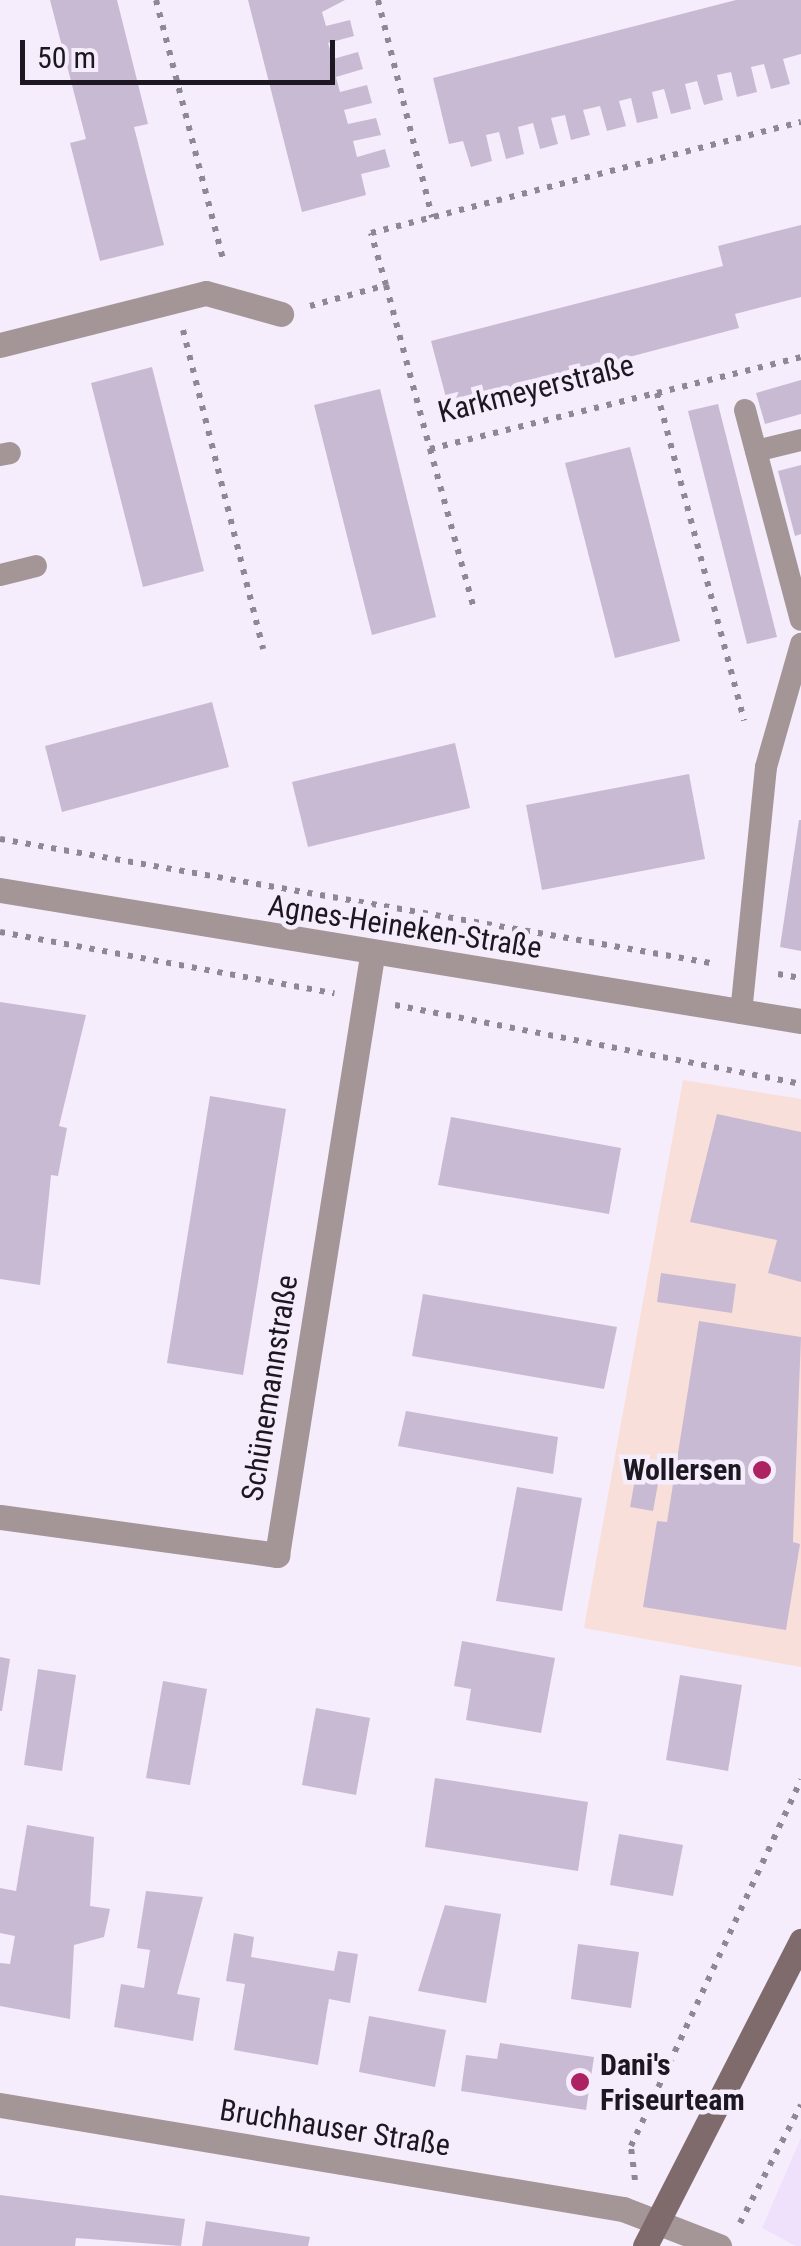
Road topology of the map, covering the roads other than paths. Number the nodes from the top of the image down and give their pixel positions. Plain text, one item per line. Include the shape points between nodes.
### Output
1 (282, 314) road end
2 (0, 345) edge
3 (745, 410) dead end
4 (801, 440) edge
5 (756, 451) junction
6 (36, 566) dead end
7 (0, 576) edge
8 (801, 620) edge
9 (801, 644) edge
10 (0, 890) edge
11 (372, 956) junction
12 (741, 1013) junction
13 (801, 1021) edge
14 (0, 1517) edge
15 (801, 1941) edge
16 (0, 2105) edge
17 (659, 2217) junction
18 (727, 2239) edge
19 (645, 2246) edge

1 - 2 street via 232,293 176,300
3 - 5 lane
4 - 5 lane
5 - 8 lane
6 - 7 lane
9 - 12 lane via 766,767
10 - 11 street, Agnes-Heineken-Straße
11 - 12 street, Agnes-Heineken-Straße
11 - 14 street, Schünemannstraße via 277,1556
12 - 13 street, Agnes-Heineken-Straße
15 - 17 street
16 - 17 street, Bruchhauser Straße
17 - 18 street, Bruchhauser Straße
17 - 19 street

